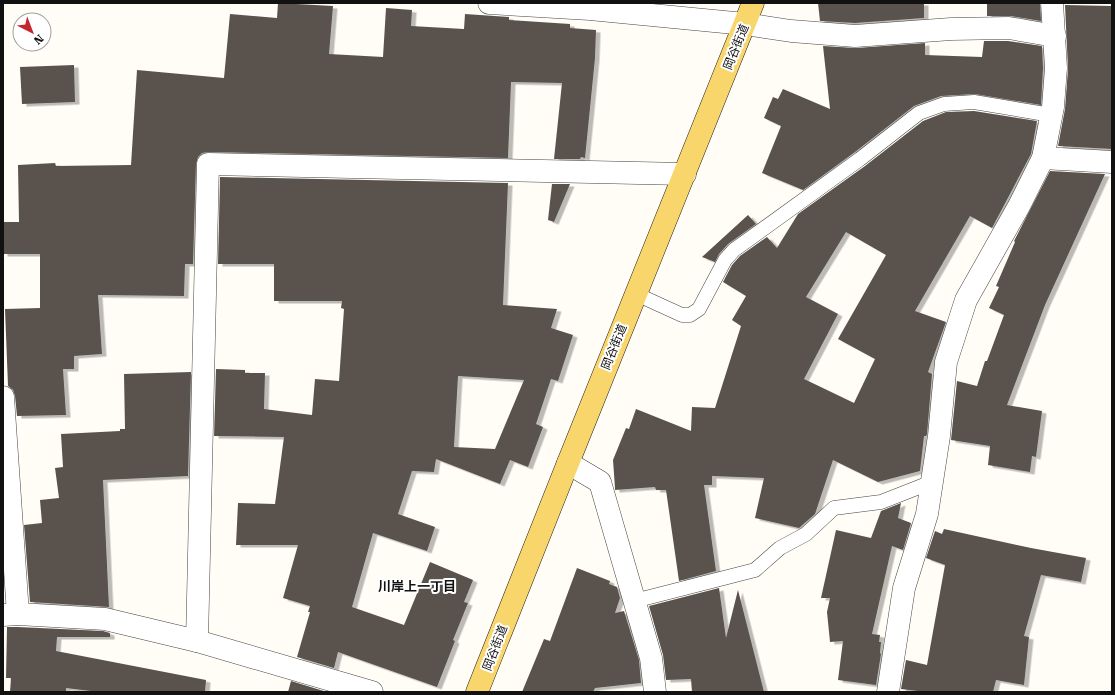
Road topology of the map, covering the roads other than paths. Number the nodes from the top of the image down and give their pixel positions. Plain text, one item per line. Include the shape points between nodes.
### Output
1 (489, 3) edge
2 (753, 3) edge
3 (1052, 3) edge
4 (591, 6) edge
5 (745, 24) junction
6 (1055, 36) junction
7 (1051, 115) junction
8 (1044, 158) junction
9 (1112, 162) edge
10 (685, 174) junction
11 (636, 294) junction
12 (3, 396) edge
13 (568, 463) junction
14 (932, 482) junction
15 (634, 601) junction
16 (10, 615) edge
17 (197, 641) junction
18 (372, 692) edge
19 (477, 692) edge
20 (652, 692) edge
21 (888, 692) edge

1 - 4 street
2 - 5 main road, 岡谷街道
3 - 6 street
4 - 5 street
5 - 6 street via 790,31 855,36 951,29 1009,28
5 - 10 main road, 岡谷街道
6 - 7 street via 1056,68
7 - 8 street
7 - 11 lane via 974,102 944,104 919,112 860,160 734,250 725,260 699,309 690,315 682,315
8 - 9 street
8 - 14 street via 966,300 946,362
10 - 11 main road, 岡谷街道
10 - 17 street via 208,164
11 - 13 main road, 岡谷街道
12 - 16 street
13 - 15 street via 600,482
13 - 19 main road, 岡谷街道
14 - 15 lane via 881,502 834,508 806,534 780,548 755,570
14 - 21 street via 927,514 904,588
15 - 20 street via 651,658
16 - 17 street via 105,619
17 - 18 street

